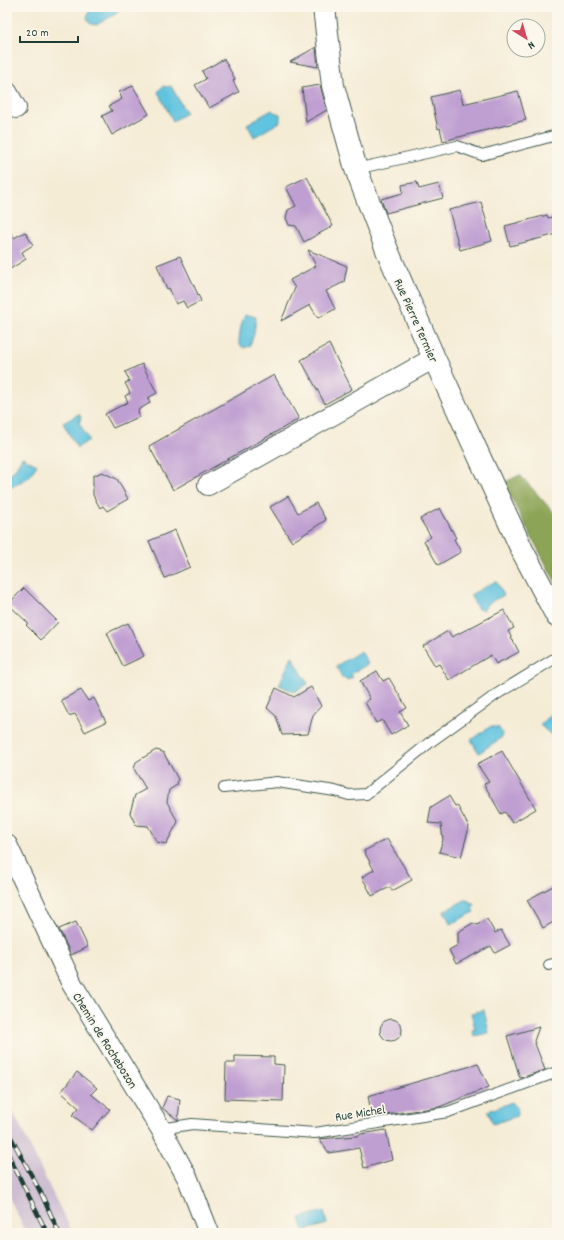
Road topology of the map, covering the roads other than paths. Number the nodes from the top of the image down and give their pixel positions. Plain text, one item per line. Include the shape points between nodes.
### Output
1 (324, 7) edge
2 (557, 134) edge
3 (356, 169) junction
4 (434, 358) junction
5 (208, 486) dead end
6 (557, 616) edge
7 (557, 657) edge
8 (224, 788) dead end
9 (7, 845) edge
10 (557, 1072) edge
11 (161, 1129) junction
12 (209, 1233) edge

1 - 3 street, Rue Pierre Termier via 333,86
2 - 3 lane via 482,155 457,146
3 - 4 street, Rue Pierre Termier via 387,250
4 - 5 street
4 - 6 street, Rue Pierre Termier via 522,552
7 - 8 lane via 498,694 429,743 366,794 350,795 277,782
9 - 11 street, Chemin de Rochebozon via 72,984
10 - 11 lane, Rue Michel via 448,1112 315,1133 192,1124
11 - 12 street, Chemin de Rochebozon via 188,1179

